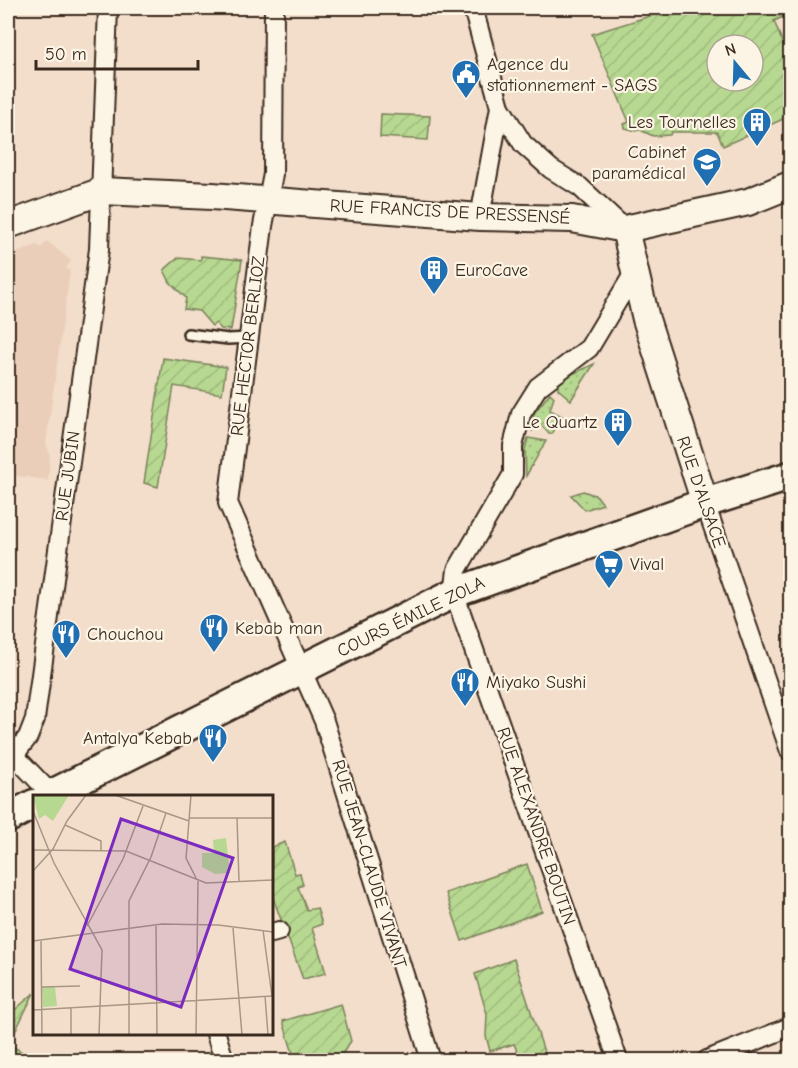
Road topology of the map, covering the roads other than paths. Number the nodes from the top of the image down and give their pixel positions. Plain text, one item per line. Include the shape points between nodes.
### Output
1 (108, 8) edge
2 (274, 8) edge
3 (473, 8) edge
4 (500, 108) junction
5 (790, 185) edge
6 (102, 191) junction
7 (269, 201) junction
8 (480, 217) junction
9 (8, 225) edge
10 (625, 229) junction
11 (634, 273) junction
12 (188, 334) dead end
13 (250, 338) junction
14 (790, 476) edge
15 (705, 503) junction
16 (454, 593) junction
17 (303, 670) junction
18 (790, 751) edge
19 (11, 752) edge
20 (44, 795) edge
21 (52, 795) edge
22 (33, 805) edge
23 (8, 818) edge
24 (790, 1027) edge
25 (216, 1035) edge
26 (224, 1060) edge
27 (431, 1060) edge
28 (618, 1060) edge
29 (707, 1060) edge

1 - 6 street, RUE JUBIN
2 - 7 street, RUE HECTOR BERLIOZ via 273,174
3 - 4 street
4 - 8 street
4 - 10 street via 523,144 580,187
5 - 10 street, RUE FRANCIS DE PRESSENSÉ via 748,202
6 - 7 street, RUE FRANCIS DE PRESSENSÉ
6 - 9 street
6 - 19 street, RUE JUBIN via 99,249 35,719 28,737
7 - 8 street, RUE FRANCIS DE PRESSENSÉ
7 - 13 street, RUE HECTOR BERLIOZ
8 - 10 street, RUE FRANCIS DE PRESSENSÉ via 572,219
10 - 11 street, RUE D'ALSACE
11 - 15 street, RUE D'ALSACE
11 - 16 street via 589,348 538,387 521,414 513,446 513,474 458,570
12 - 13 lane
13 - 17 street, RUE HECTOR BERLIOZ via 241,446 228,503
14 - 15 main road, COURS ÉMILE ZOLA
15 - 16 main road, COURS ÉMILE ZOLA
15 - 18 street, RUE D'ALSACE
16 - 17 main road, COURS ÉMILE ZOLA
16 - 28 street, RUE ALEXANDRE BOUTIN
17 - 21 main road, COURS ÉMILE ZOLA
17 - 27 street, RUE JEAN-CLAUDE VIVANT via 324,721
19 - 20 street
22 - 23 main road, COURS ÉMILE ZOLA
24 - 29 street
25 - 26 street

